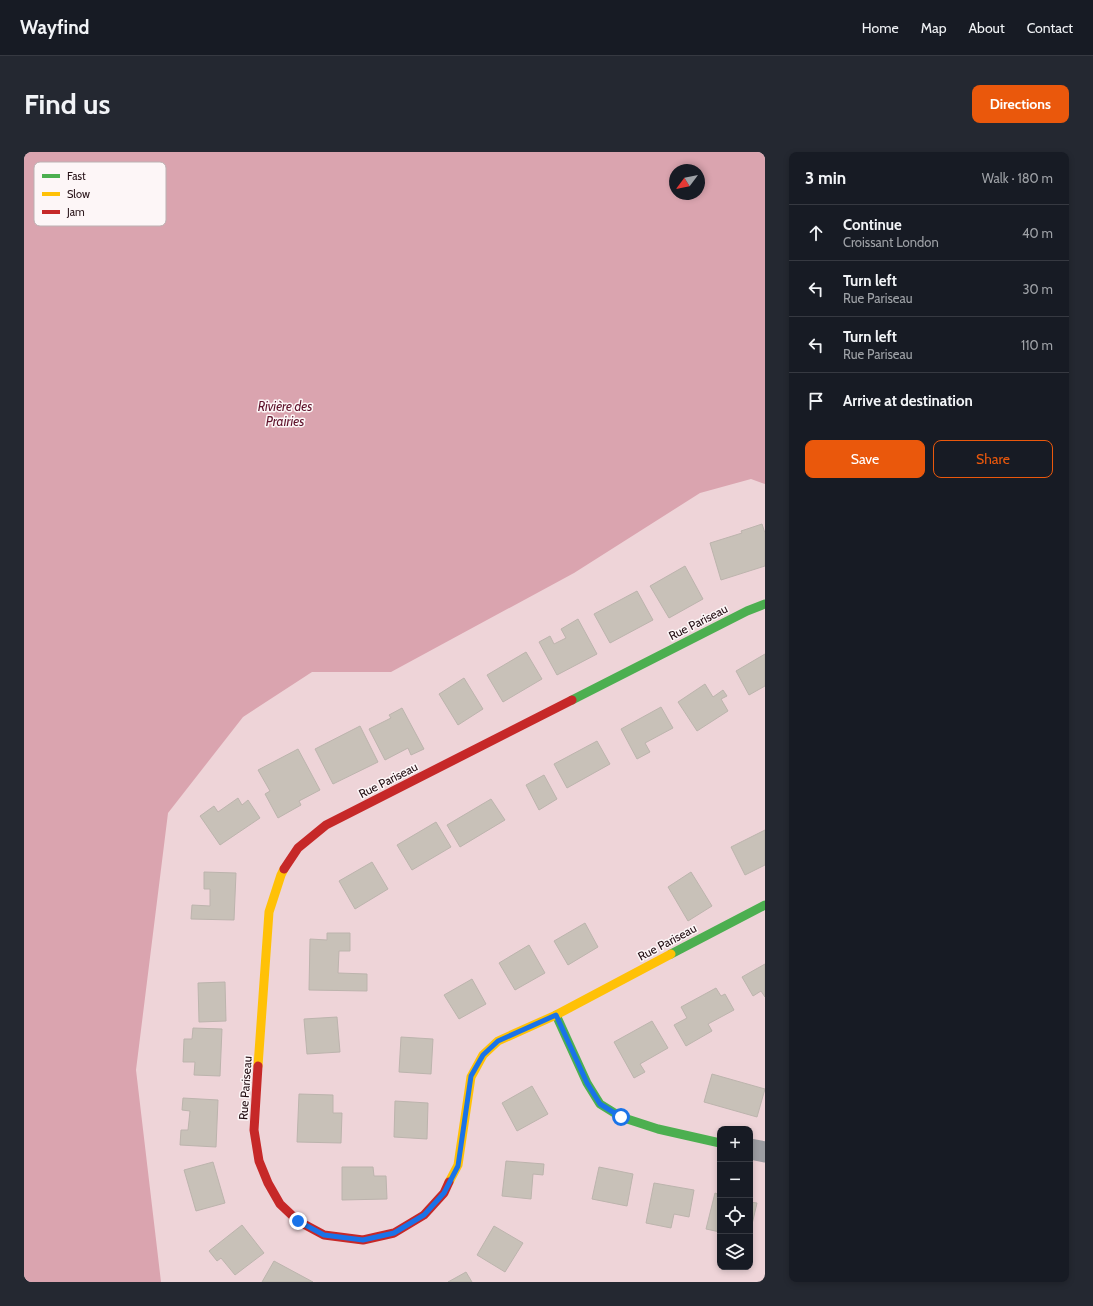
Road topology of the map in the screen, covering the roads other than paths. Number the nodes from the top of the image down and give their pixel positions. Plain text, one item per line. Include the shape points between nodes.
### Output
1 (765, 604) edge
2 (765, 905) edge
3 (556, 1015) junction
4 (717, 1142) edge
5 (753, 1150) edge
6 (765, 1152) edge

1 - 3 street, Rue Pariseau via 746,611 326,825 298,848 281,875 269,912 254,1130 259,1161 280,1204 298,1221 324,1235 363,1240 394,1233 424,1215 444,1193 458,1166 471,1076 483,1055 498,1041
2 - 3 street, Rue Pariseau
3 - 4 street via 587,1083 600,1104 621,1117 658,1129
5 - 6 street

